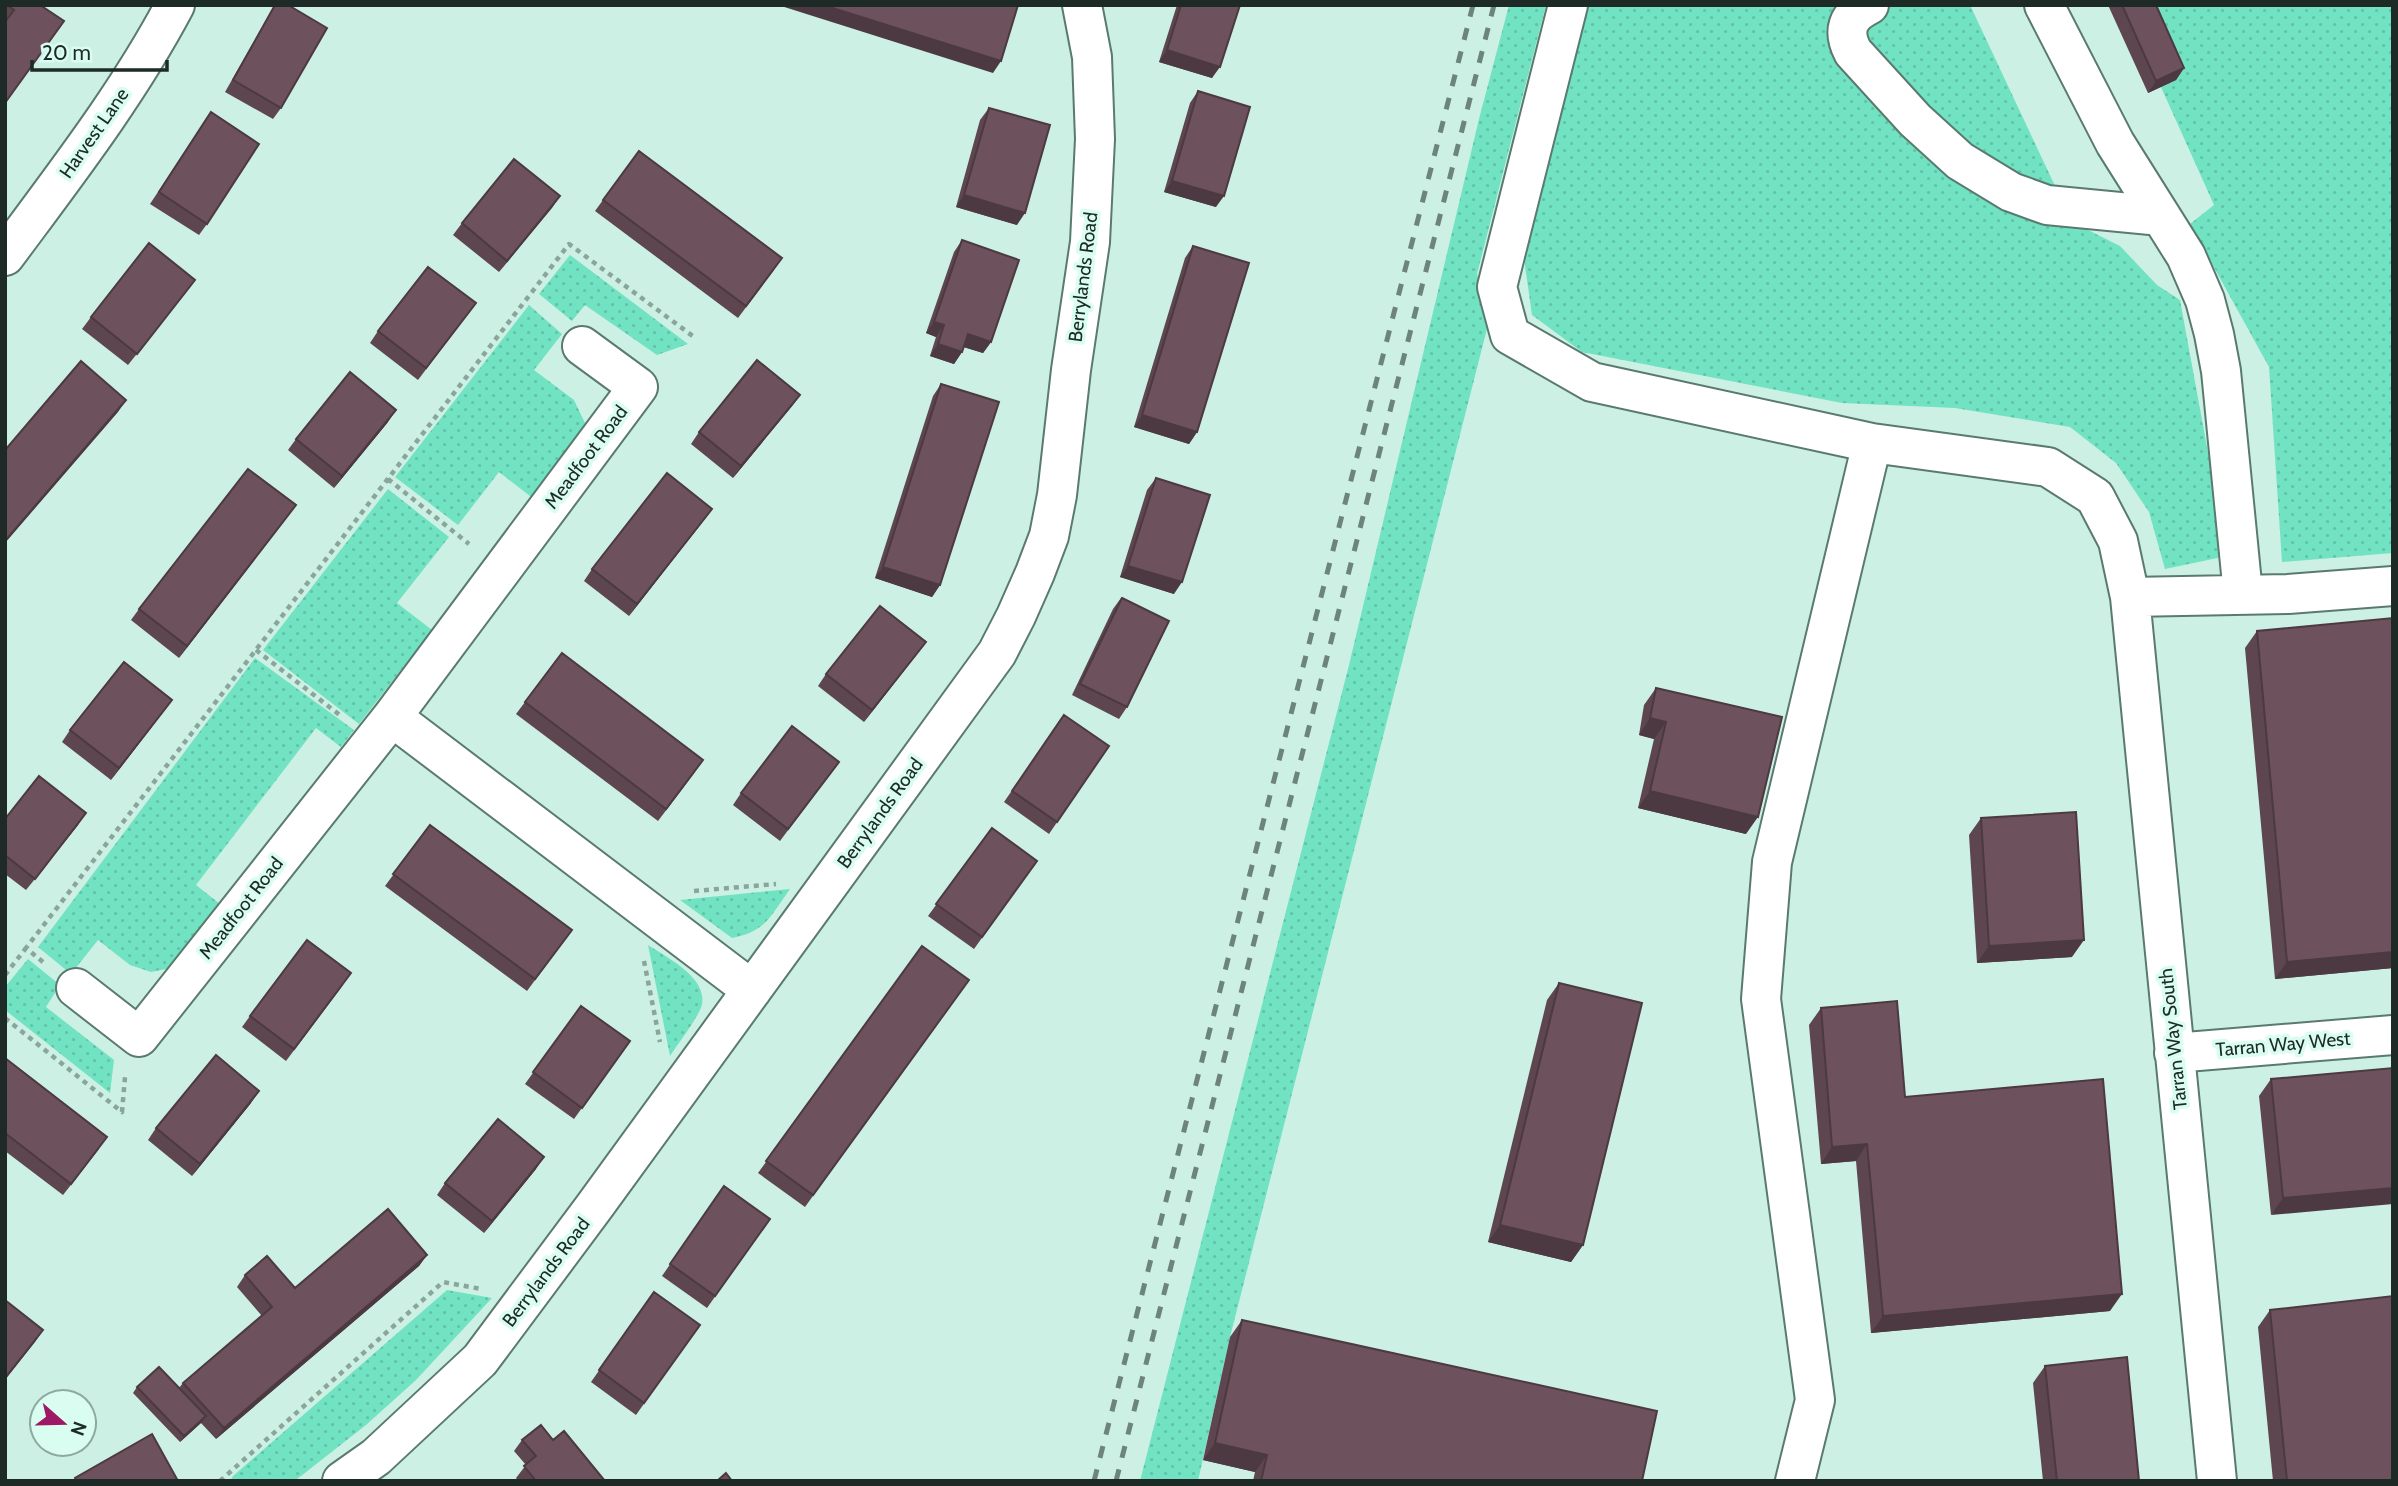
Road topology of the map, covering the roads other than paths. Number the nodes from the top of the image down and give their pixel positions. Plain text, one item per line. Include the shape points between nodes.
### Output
1 (176, 5) edge
2 (1082, 5) edge
3 (1567, 5) edge
4 (1869, 5) edge
5 (2044, 5) edge
6 (2161, 216) junction
7 (5, 256) edge
8 (582, 346) dead end
9 (1872, 443) junction
10 (2393, 586) edge
11 (2243, 594) junction
12 (2130, 597) junction
13 (382, 729) junction
14 (76, 988) road end
15 (752, 990) junction
16 (2393, 1035) edge
17 (2174, 1053) junction
18 (387, 1469) edge
19 (342, 1481) edge
20 (1795, 1481) edge
21 (2217, 1481) edge

1 - 7 street, Harvest Lane via 153,48
2 - 15 street, Berrylands Road via 1092,57 1095,139 1090,242 1049,536 997,653
3 - 9 street, Tarran Way South via 1497,287 1510,335 1592,382
4 - 6 street via 1849,24 1846,39 1853,52 1960,161 2011,192 2047,205
5 - 6 street via 2115,143
6 - 11 street via 2186,256 2214,334
8 - 13 street, Meadfoot Road via 638,387
9 - 12 street, Tarran Way South via 2048,467 2095,497 2118,541
9 - 20 street via 1772,862 1761,999 1815,1400
10 - 11 street
11 - 12 street
12 - 17 street, Tarran Way South
13 - 14 street, Meadfoot Road via 139,1037
13 - 15 street
15 - 18 street, Berrylands Road via 480,1360
16 - 17 street, Tarran Way West
17 - 21 street, Tarran Way South
18 - 19 street, Berrylands Road

